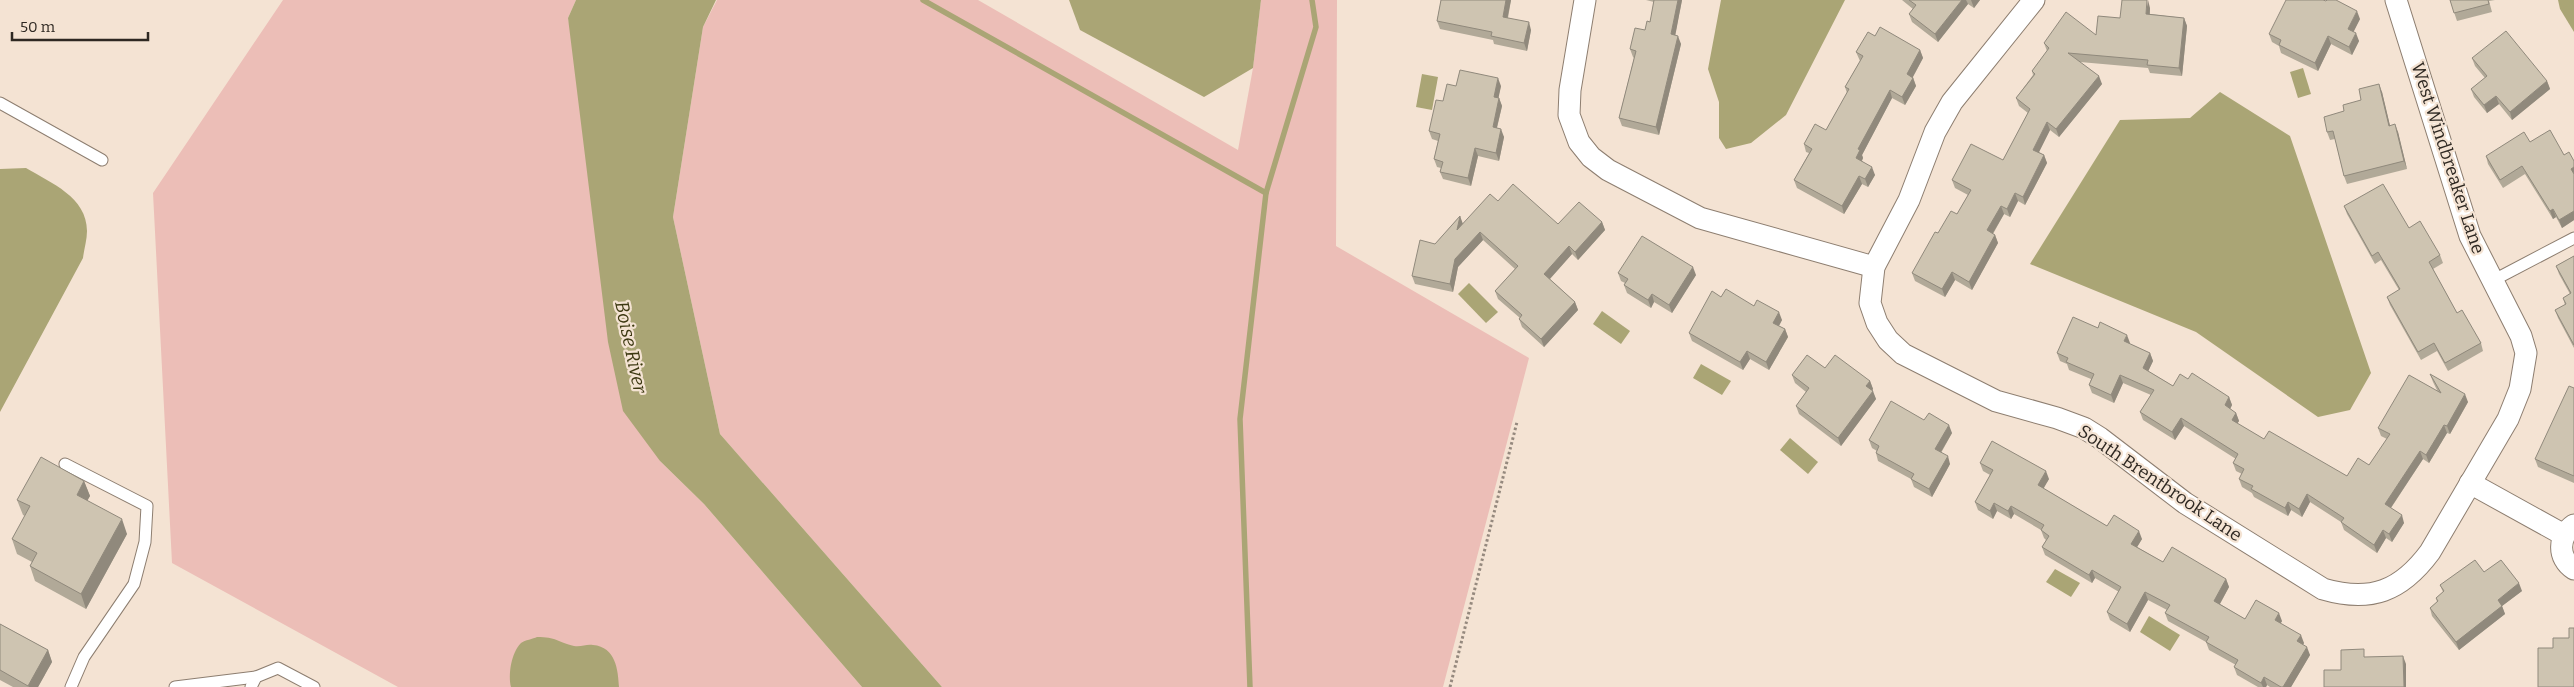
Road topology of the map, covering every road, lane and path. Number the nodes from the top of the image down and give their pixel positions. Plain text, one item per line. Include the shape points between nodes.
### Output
1 (1585, 0) edge
2 (2034, 0) edge
3 (2396, 0) edge
4 (0, 103) edge
5 (102, 160) dead end
6 (2574, 238) edge
7 (1874, 267) junction
8 (2492, 281) junction
9 (1517, 422) dead end
10 (65, 464) dead end
11 (2470, 482) junction
12 (2569, 530) edge
13 (2574, 569) edge
14 (2384, 591) joint
15 (253, 682) edge
16 (71, 687) edge
17 (175, 687) edge
18 (314, 687) edge
19 (1450, 687) edge

1 - 7 street via 1569,115 1580,142 1591,157 1608,170 1700,218
2 - 7 street via 1952,102 1935,132 1909,200
3 - 8 street, West Windbreaker Lane via 2470,236
4 - 5 lane
6 - 8 lane
7 - 14 street, South Brentbrook Lane via 1870,303 1888,340 1903,354 1996,401 2084,428 2185,503 2323,589 2363,595
8 - 11 street, West Windbreaker Lane via 2521,336 2526,353 2525,370 2508,419
9 - 19 path
10 - 16 lane via 147,506 145,542 134,584 84,657
11 - 12 street
11 - 14 street, West Windbreaker Lane via 2417,570
12 - 13 street via 2561,551 2564,560
15 - 17 lane
15 - 18 lane via 278,668

